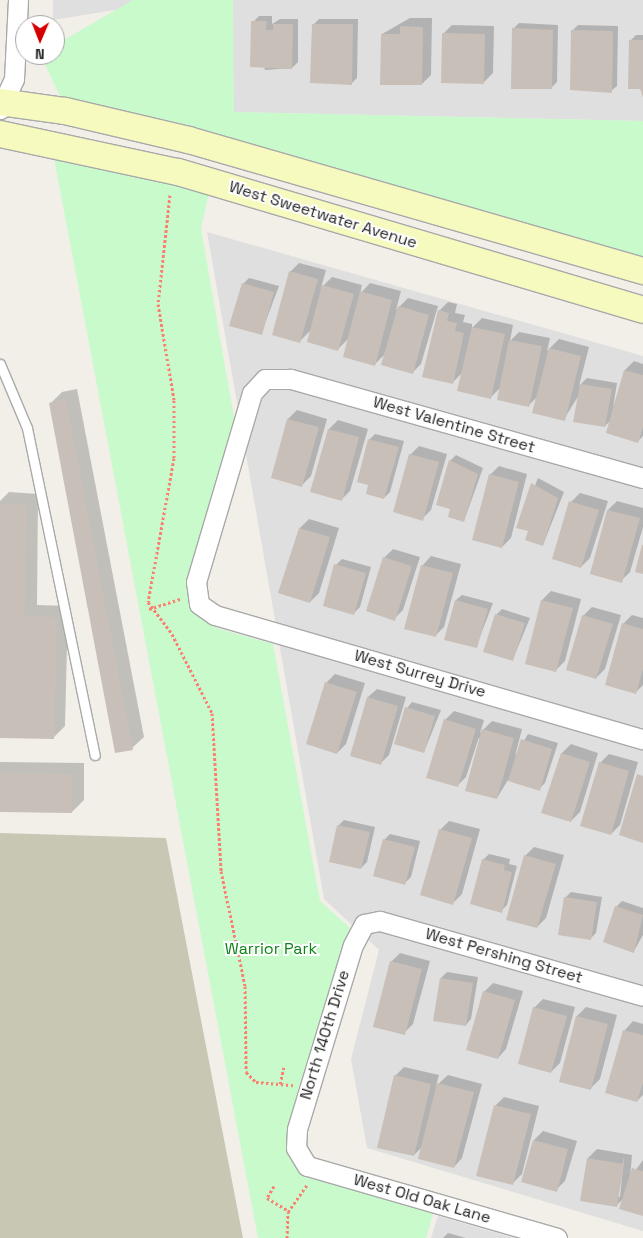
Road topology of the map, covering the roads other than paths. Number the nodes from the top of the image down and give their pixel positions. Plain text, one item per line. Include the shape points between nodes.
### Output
1 (18, 0) edge
2 (0, 103) edge
3 (0, 134) edge
4 (566, 249) junction
5 (643, 271) edge
6 (559, 285) junction
7 (643, 310) edge
8 (0, 364) edge
9 (643, 478) edge
10 (192, 601) joint
11 (643, 739) edge
12 (95, 754) dead end
13 (364, 924) joint
14 (643, 996) edge
15 (296, 1148) joint
16 (557, 1238) edge

1 - 2 street via 14,79
2 - 4 street via 65,111 189,140
3 - 6 street, West Sweetwater Avenue via 178,172
4 - 5 street
4 - 6 street
6 - 7 street, West Sweetwater Avenue
8 - 12 lane via 27,428
9 - 10 street, West Valentine Street via 290,379 265,379 252,393
10 - 11 street, West Surrey Drive via 215,615
13 - 14 street, West Pershing Street via 380,921
13 - 15 street, North 140th Drive via 353,945 299,1120
15 - 16 street, West Old Oak Lane via 307,1166

